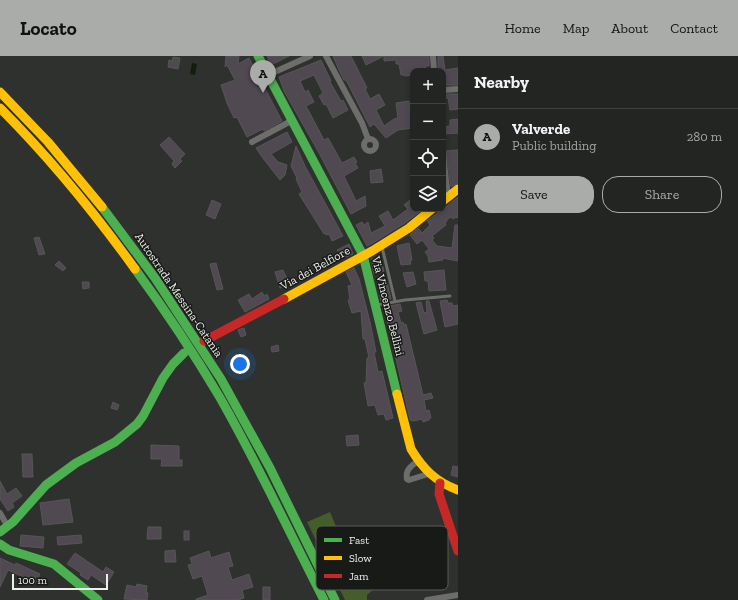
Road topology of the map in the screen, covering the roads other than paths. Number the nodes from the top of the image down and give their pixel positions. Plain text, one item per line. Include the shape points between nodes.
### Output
1 (258, 56) edge
2 (310, 56) edge
3 (326, 56) edge
4 (433, 56) edge
5 (434, 68) edge
6 (268, 75) junction
7 (458, 89) edge
8 (446, 90) edge
9 (0, 92) edge
10 (0, 108) edge
11 (291, 121) junction
12 (368, 138) dead end
13 (252, 142) dead end
14 (458, 189) edge
15 (446, 198) edge
16 (428, 212) edge
17 (382, 245) junction
18 (363, 255) junction
19 (450, 296) dead end
20 (395, 301) junction
21 (375, 305) junction
22 (204, 340) dead end
23 (184, 354) dead end
24 (418, 461) junction
25 (428, 474) junction
26 (440, 483) junction
27 (458, 490) edge
28 (0, 513) edge
29 (8, 527) junction
30 (0, 532) edge
31 (455, 533) edge
32 (0, 544) edge
33 (458, 551) edge
34 (316, 562) edge
35 (316, 584) edge
36 (319, 590) edge
37 (330, 590) edge
38 (458, 595) edge
39 (98, 600) edge
40 (324, 600) edge
41 (335, 600) edge
42 (427, 600) edge

1 - 6 main road, Via Vincenzo Bellini
2 - 6 street
3 - 12 street
4 - 5 street
6 - 11 main road, Via Vincenzo Bellini
7 - 8 street
9 - 34 main road, Autostrada Messina-Catania via 58,153 137,252 227,390
10 - 35 main road, Autostrada Messina-Catania via 55,166 101,222 182,337 238,432
11 - 13 street
11 - 18 main road, Via Vincenzo Bellini
14 - 15 main road
16 - 17 main road, Via dei Belfiore
17 - 18 main road, Via dei Belfiore
17 - 20 lane
18 - 21 main road, Via Vincenzo Bellini
18 - 22 main road, Via dei Belfiore
19 - 20 lane
20 - 21 lane
21 - 24 main road, Via Vincenzo Bellini via 411,449
23 - 29 main road via 163,378 137,424 116,442 76,463 51,482
24 - 25 main road, Via Vincenzo Bellini
24 - 25 street via 408,469 406,479
25 - 26 main road, Via Vincenzo Bellini
26 - 27 main road, Via Vincenzo Bellini
26 - 31 main road via 440,494
28 - 29 street
29 - 30 main road
31 - 33 main road
32 - 39 main road via 9,550 54,564
36 - 40 main road, Autostrada Messina-Catania
37 - 41 main road, Autostrada Messina-Catania
38 - 42 street

